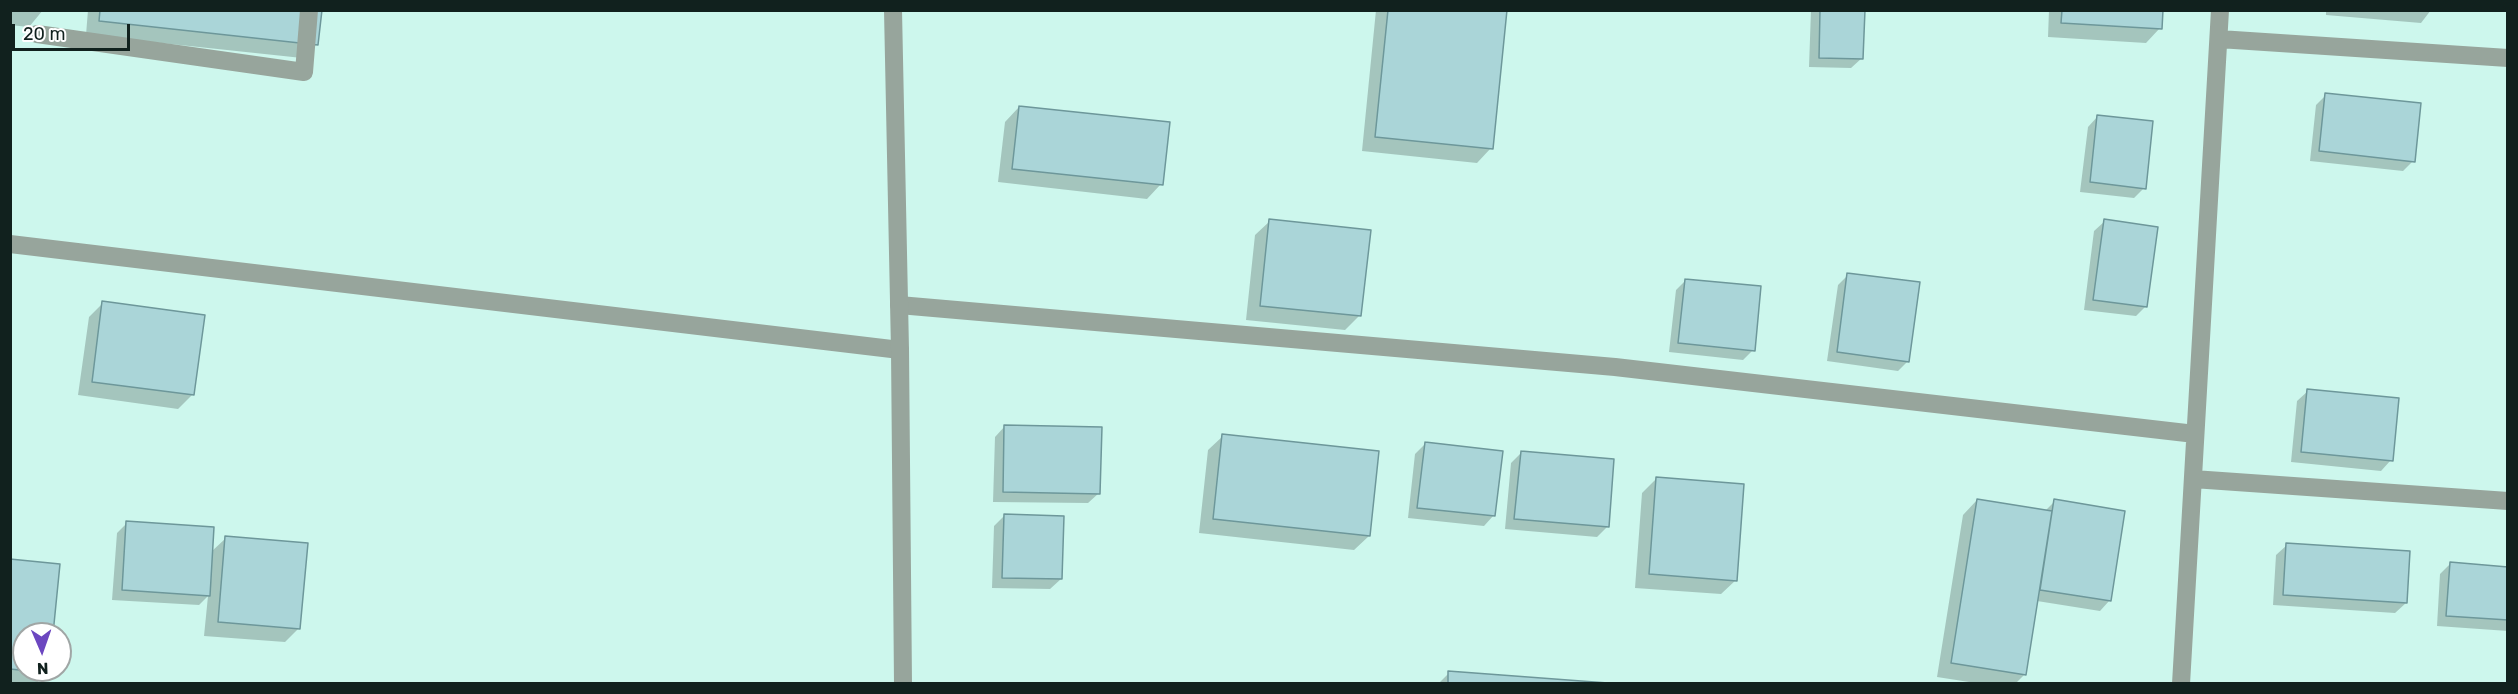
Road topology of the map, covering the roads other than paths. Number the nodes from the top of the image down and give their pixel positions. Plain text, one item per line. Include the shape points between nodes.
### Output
1 (309, 10) edge
2 (892, 10) edge
3 (2220, 10) edge
4 (37, 34) dead end
5 (2219, 39) junction
6 (2508, 58) edge
7 (10, 244) edge
8 (899, 305) junction
9 (900, 350) junction
10 (2195, 434) junction
11 (2193, 479) junction
12 (2508, 501) edge
13 (903, 684) edge
14 (2181, 684) edge

1 - 4 street via 304,72
2 - 8 street
3 - 5 street
5 - 6 street
5 - 10 street
7 - 9 street
8 - 9 street
8 - 10 street via 1615,367
9 - 13 street
10 - 11 street
11 - 12 street
11 - 14 street

